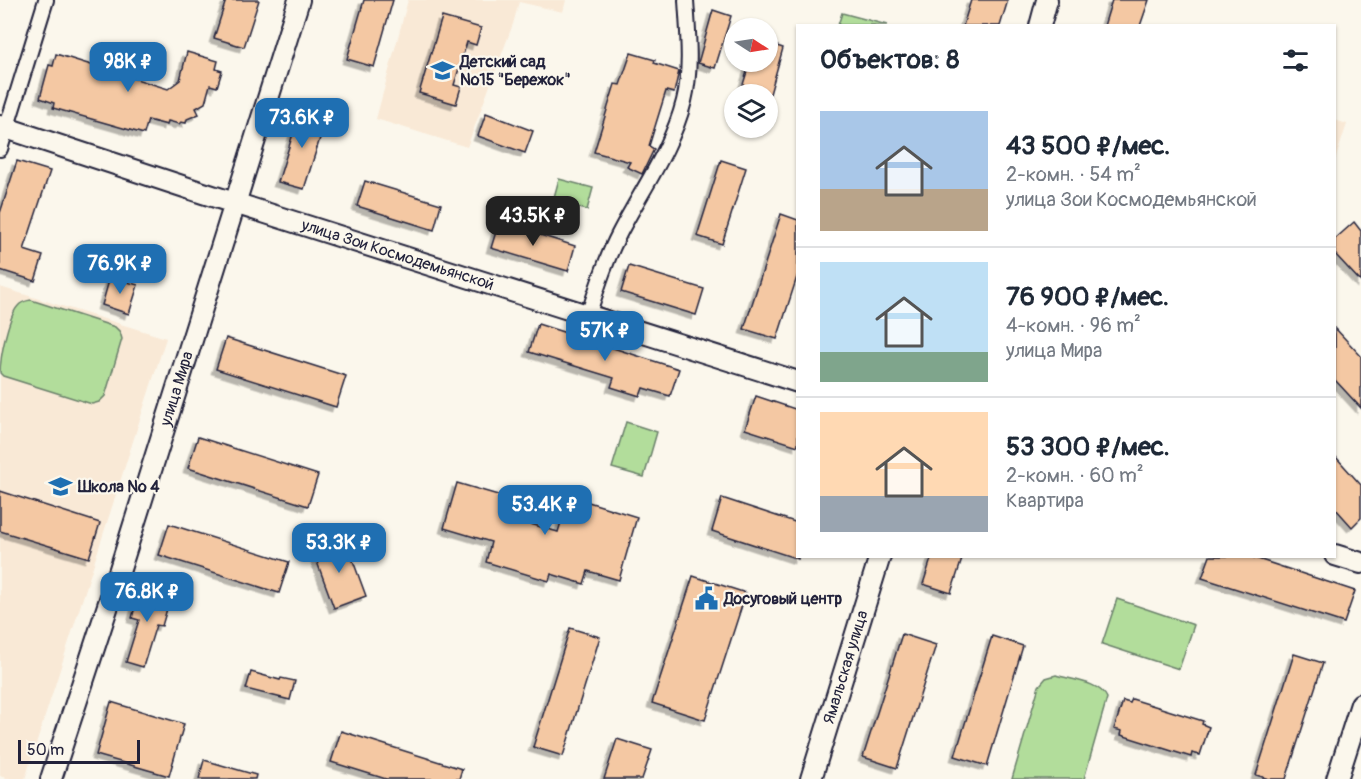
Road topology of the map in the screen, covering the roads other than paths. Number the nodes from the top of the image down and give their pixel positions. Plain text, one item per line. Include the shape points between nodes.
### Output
1 (46, 0) edge
2 (299, 0) edge
3 (686, 0) edge
4 (1047, 0) edge
5 (1041, 24) edge
6 (3, 128) edge
7 (0, 149) edge
8 (234, 203) junction
9 (588, 316) junction
10 (796, 381) edge
11 (1336, 555) edge
12 (879, 558) edge
13 (1361, 563) edge
14 (1361, 704) edge
15 (51, 779) edge
16 (811, 779) edge
17 (1336, 779) edge

1 - 6 street
2 - 8 street, улица Мира
3 - 9 street via 688,69 684,101 666,148 618,236
4 - 5 street
6 - 7 street
6 - 8 street, улица Зои Космодемьянской
8 - 9 street, улица Зои Космодемьянской
8 - 15 street, улица Мира
9 - 10 street, улица Зои Космодемьянской
11 - 13 street
12 - 16 street, Ямальская улица
14 - 17 street

